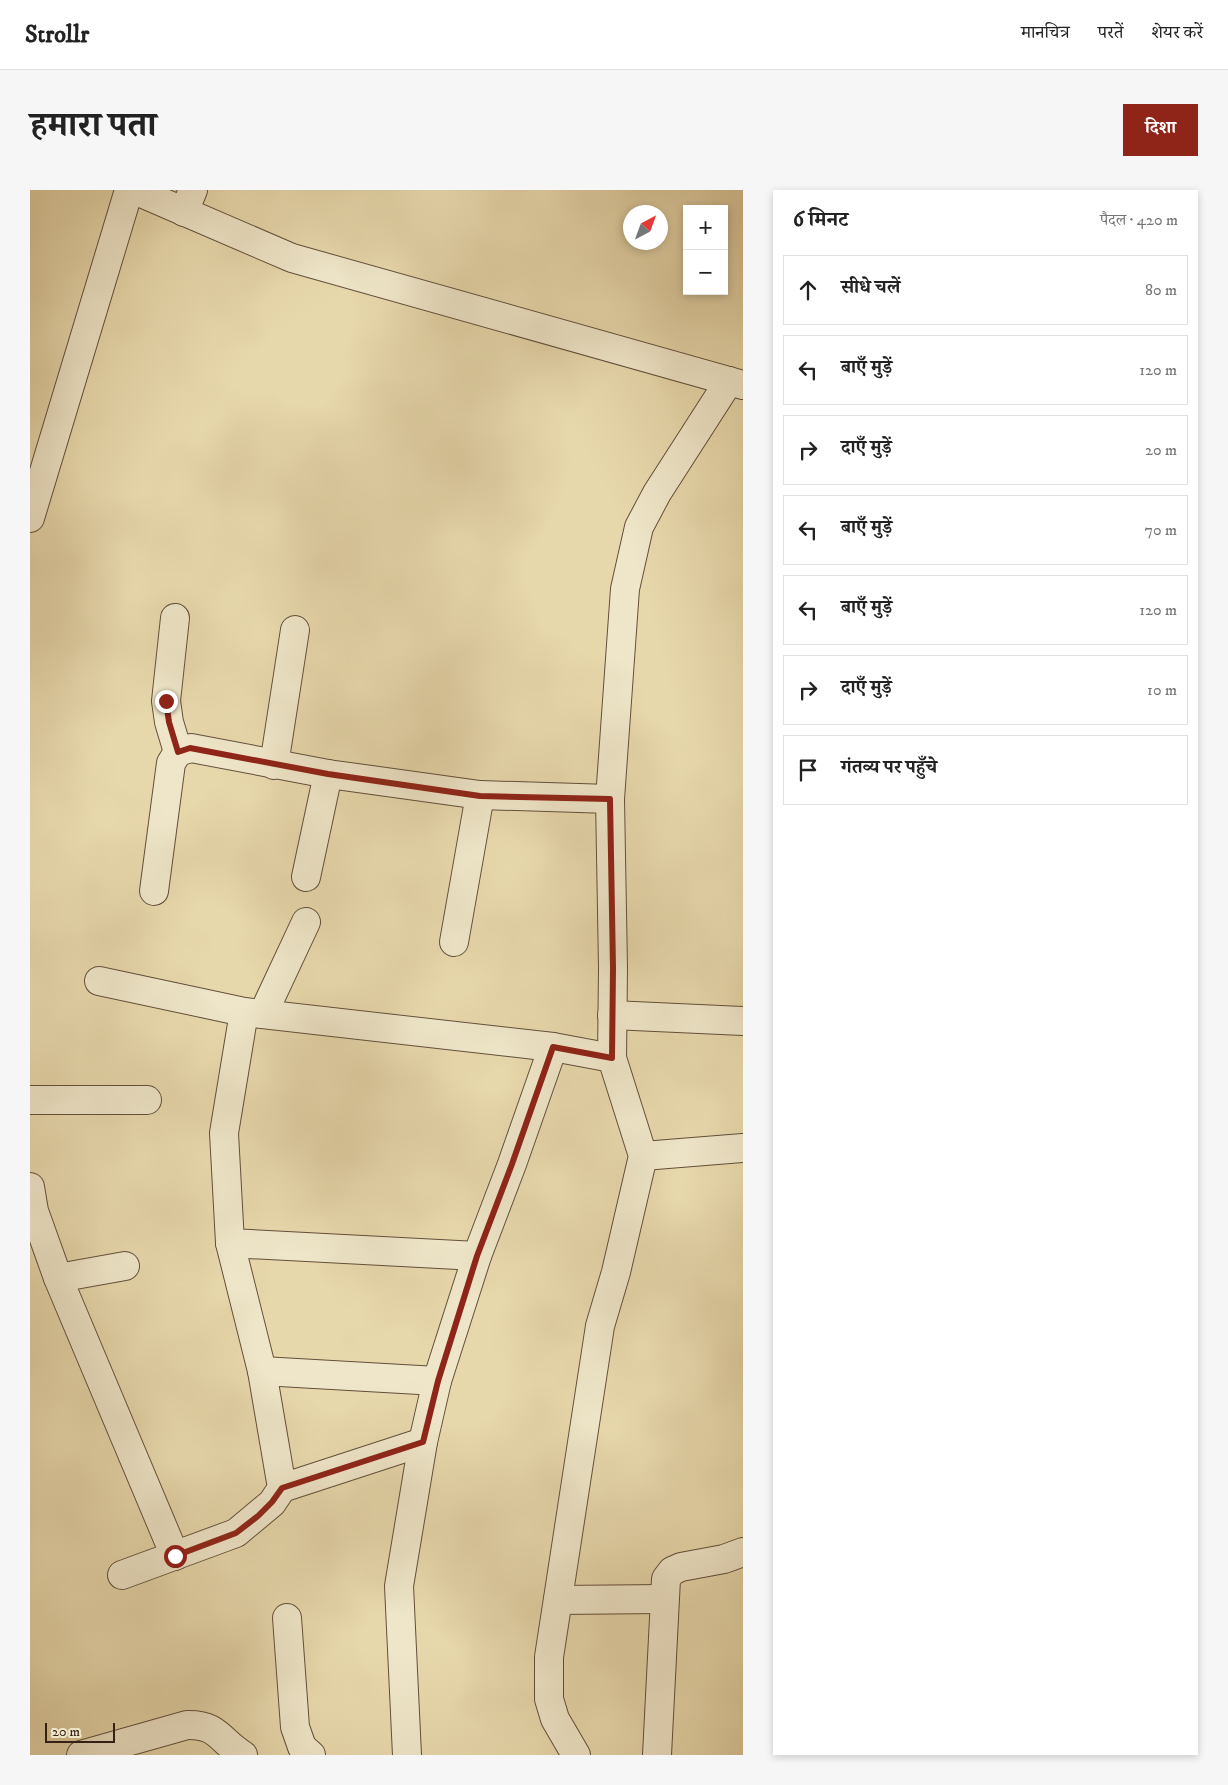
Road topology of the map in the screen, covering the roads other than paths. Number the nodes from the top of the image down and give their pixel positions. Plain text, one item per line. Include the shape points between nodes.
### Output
1 (129, 190) edge
2 (134, 190) edge
3 (189, 201) edge
4 (736, 383) edge
5 (30, 518) edge
6 (174, 618) dead end
7 (295, 630) dead end
8 (178, 752) junction
9 (274, 764) junction
10 (328, 774) junction
11 (480, 796) junction
12 (610, 799) junction
13 (306, 877) dead end
14 (154, 891) dead end
15 (306, 922) dead end
16 (454, 942) dead end
17 (99, 981) dead end
18 (254, 1013) junction
19 (612, 1015) junction
20 (743, 1021) edge
21 (553, 1047) junction
22 (612, 1058) junction
23 (30, 1100) edge
24 (147, 1100) dead end
25 (743, 1148) edge
26 (643, 1156) junction
27 (30, 1188) edge
28 (230, 1243) junction
29 (477, 1256) junction
30 (125, 1266) dead end
31 (58, 1278) junction
32 (262, 1371) junction
33 (438, 1381) junction
34 (423, 1442) junction
35 (282, 1488) junction
36 (743, 1552) edge
37 (175, 1556) junction
38 (122, 1575) dead end
39 (664, 1599) junction
40 (558, 1600) junction
41 (286, 1618) dead end
42 (81, 1755) edge
43 (243, 1755) edge
44 (311, 1755) edge
45 (407, 1755) edge
46 (576, 1755) edge
47 (657, 1755) edge

1 - 5 street
2 - 3 street
3 - 4 street via 292,258
4 - 12 street via 656,493 639,527 625,589
6 - 8 street via 166,701
7 - 9 street
8 - 9 street via 190,748
8 - 14 street via 171,763
9 - 10 street
10 - 11 street
10 - 13 street
11 - 12 street
11 - 16 street
12 - 19 street
15 - 18 street
17 - 18 street
18 - 21 street
18 - 28 street via 224,1133
19 - 20 street
19 - 22 street
21 - 22 street
21 - 29 street
22 - 26 street
23 - 24 street
25 - 26 street
26 - 40 street via 600,1326
27 - 31 street via 34,1211
28 - 29 street
28 - 32 street
29 - 33 street
30 - 31 street
31 - 37 street
32 - 33 street
32 - 35 street
33 - 34 street
34 - 35 street
34 - 45 street via 399,1586
35 - 37 street via 265,1509 236,1533
36 - 39 street via 672,1571 666,1579
37 - 38 street
39 - 40 street
39 - 47 street
40 - 46 street via 549,1657 549,1699 555,1719
41 - 44 street via 295,1727 302,1747
42 - 43 street via 187,1725 201,1724

